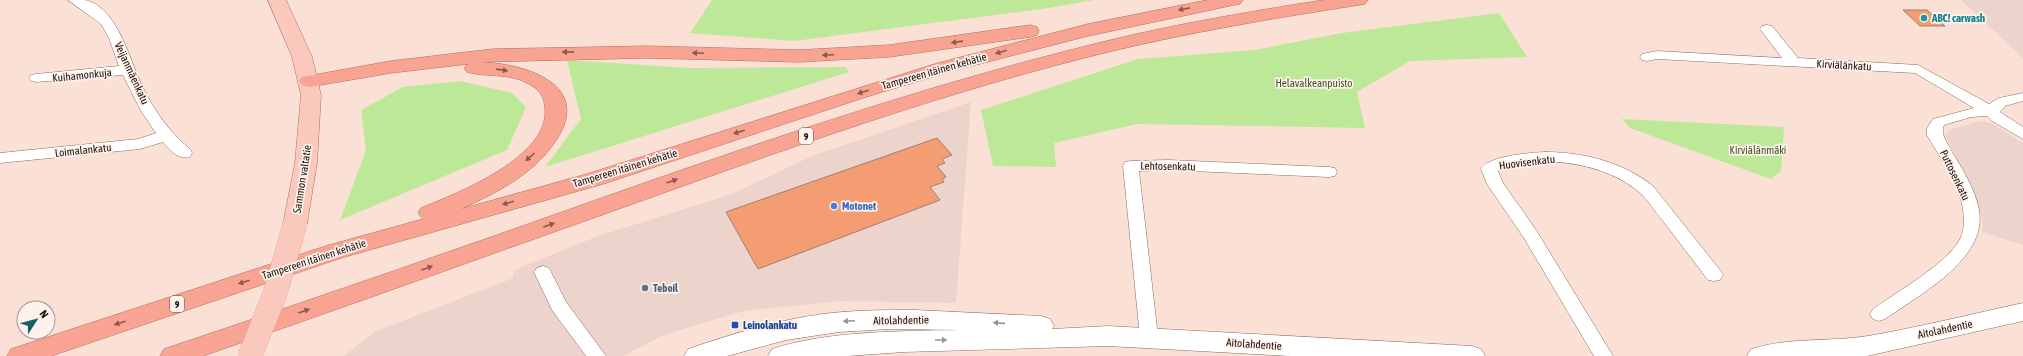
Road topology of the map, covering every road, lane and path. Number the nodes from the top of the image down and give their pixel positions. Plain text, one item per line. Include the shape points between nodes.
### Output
1 (75, 0) edge
2 (277, 0) edge
3 (1234, 0) edge
4 (1359, 0) edge
5 (1162, 14) junction
6 (1767, 29) dead end
7 (1647, 57) dead end
8 (1794, 63) junction
9 (128, 70) junction
10 (36, 78) dead end
11 (310, 88) junction
12 (2023, 97) edge
13 (1992, 112) junction
14 (2023, 134) edge
15 (164, 136) junction
16 (184, 153) dead end
17 (0, 158) edge
18 (1329, 172) dead end
19 (334, 252) junction
20 (543, 272) dead end
21 (1714, 275) dead end
22 (2023, 312) edge
23 (1880, 314) dead end
24 (888, 320) junction
25 (268, 324) junction
26 (1108, 336) junction
27 (1149, 337) junction
28 (1867, 346) junction
29 (903, 348) edge
30 (876, 349) edge
31 (20, 356) edge
32 (173, 356) edge
33 (196, 356) edge
34 (250, 356) edge
35 (597, 356) edge
36 (698, 356) edge
37 (781, 356) edge
38 (1472, 356) edge
39 (1604, 356) edge
40 (1760, 356) edge
41 (1842, 356) edge

1 - 9 street, Veijanmäenkatu via 99,14 110,25
2 - 11 main road, Sammon valtatie via 292,31
3 -> 5 highway, Tampereen itäinen kehätie / 9
25 -> 4 highway, Tampereen itäinen kehätie / 9 via 732,160 961,86 1161,34
5 -> 11 highway via 889,51 799,56 647,52 493,55 391,67
5 -> 19 highway, Tampereen itäinen kehätie / 9 via 1017,47 945,67 595,179
6 - 8 street
7 - 8 street, Kirviälänkatu via 1657,55
8 - 13 street, Kirviälänkatu via 1918,69
9 - 10 street, Kuihamonkuja
9 - 15 street, Veijanmäenkatu
11 -> 19 highway via 443,70 489,68 520,73 534,79 547,87 556,108 553,126 540,148 504,176 448,206
11 - 34 main road, Sammon valtatie, bridge via 306,163 295,224 277,288
12 - 13 street via 1999,104
13 - 14 street, Kirviälänkatu
13 - 23 street, Puttosenkatu via 1982,110 1938,122 1935,135 1967,195 1973,223 1966,244 1943,267
15 - 16 street, Veijanmäenkatu
15 - 17 street, Loimalankatu via 140,144
18 - 27 street, Lehtosenkatu via 1168,165 1132,166
19 -> 31 highway, Tampereen itäinen kehätie / 9
20 - 35 street via 558,306
21 - 39 street, Huovisenkatu via 1647,190 1629,177 1579,159 1509,162 1496,164 1488,169
22 - 28 main road, Aitolahdentie
26 -> 24 main road, Aitolahdentie via 1054,327 932,319
24 - 29 main road
24 - 30 main road
24 -> 36 main road, Aitolahdentie via 837,322 789,331
25 - 32 highway, Tampereen itäinen kehätie / 9
25 - 33 highway
26 - 27 main road, Aitolahdentie
29 -> 26 main road, Aitolahdentie
27 - 38 main road, Aitolahdentie
28 - 40 main road, Aitolahdentie via 1817,348
28 - 41 main road, Aitolahdentie
29 - 30 main road, Aitolahdentie
30 - 37 main road, Aitolahdentie via 837,346

